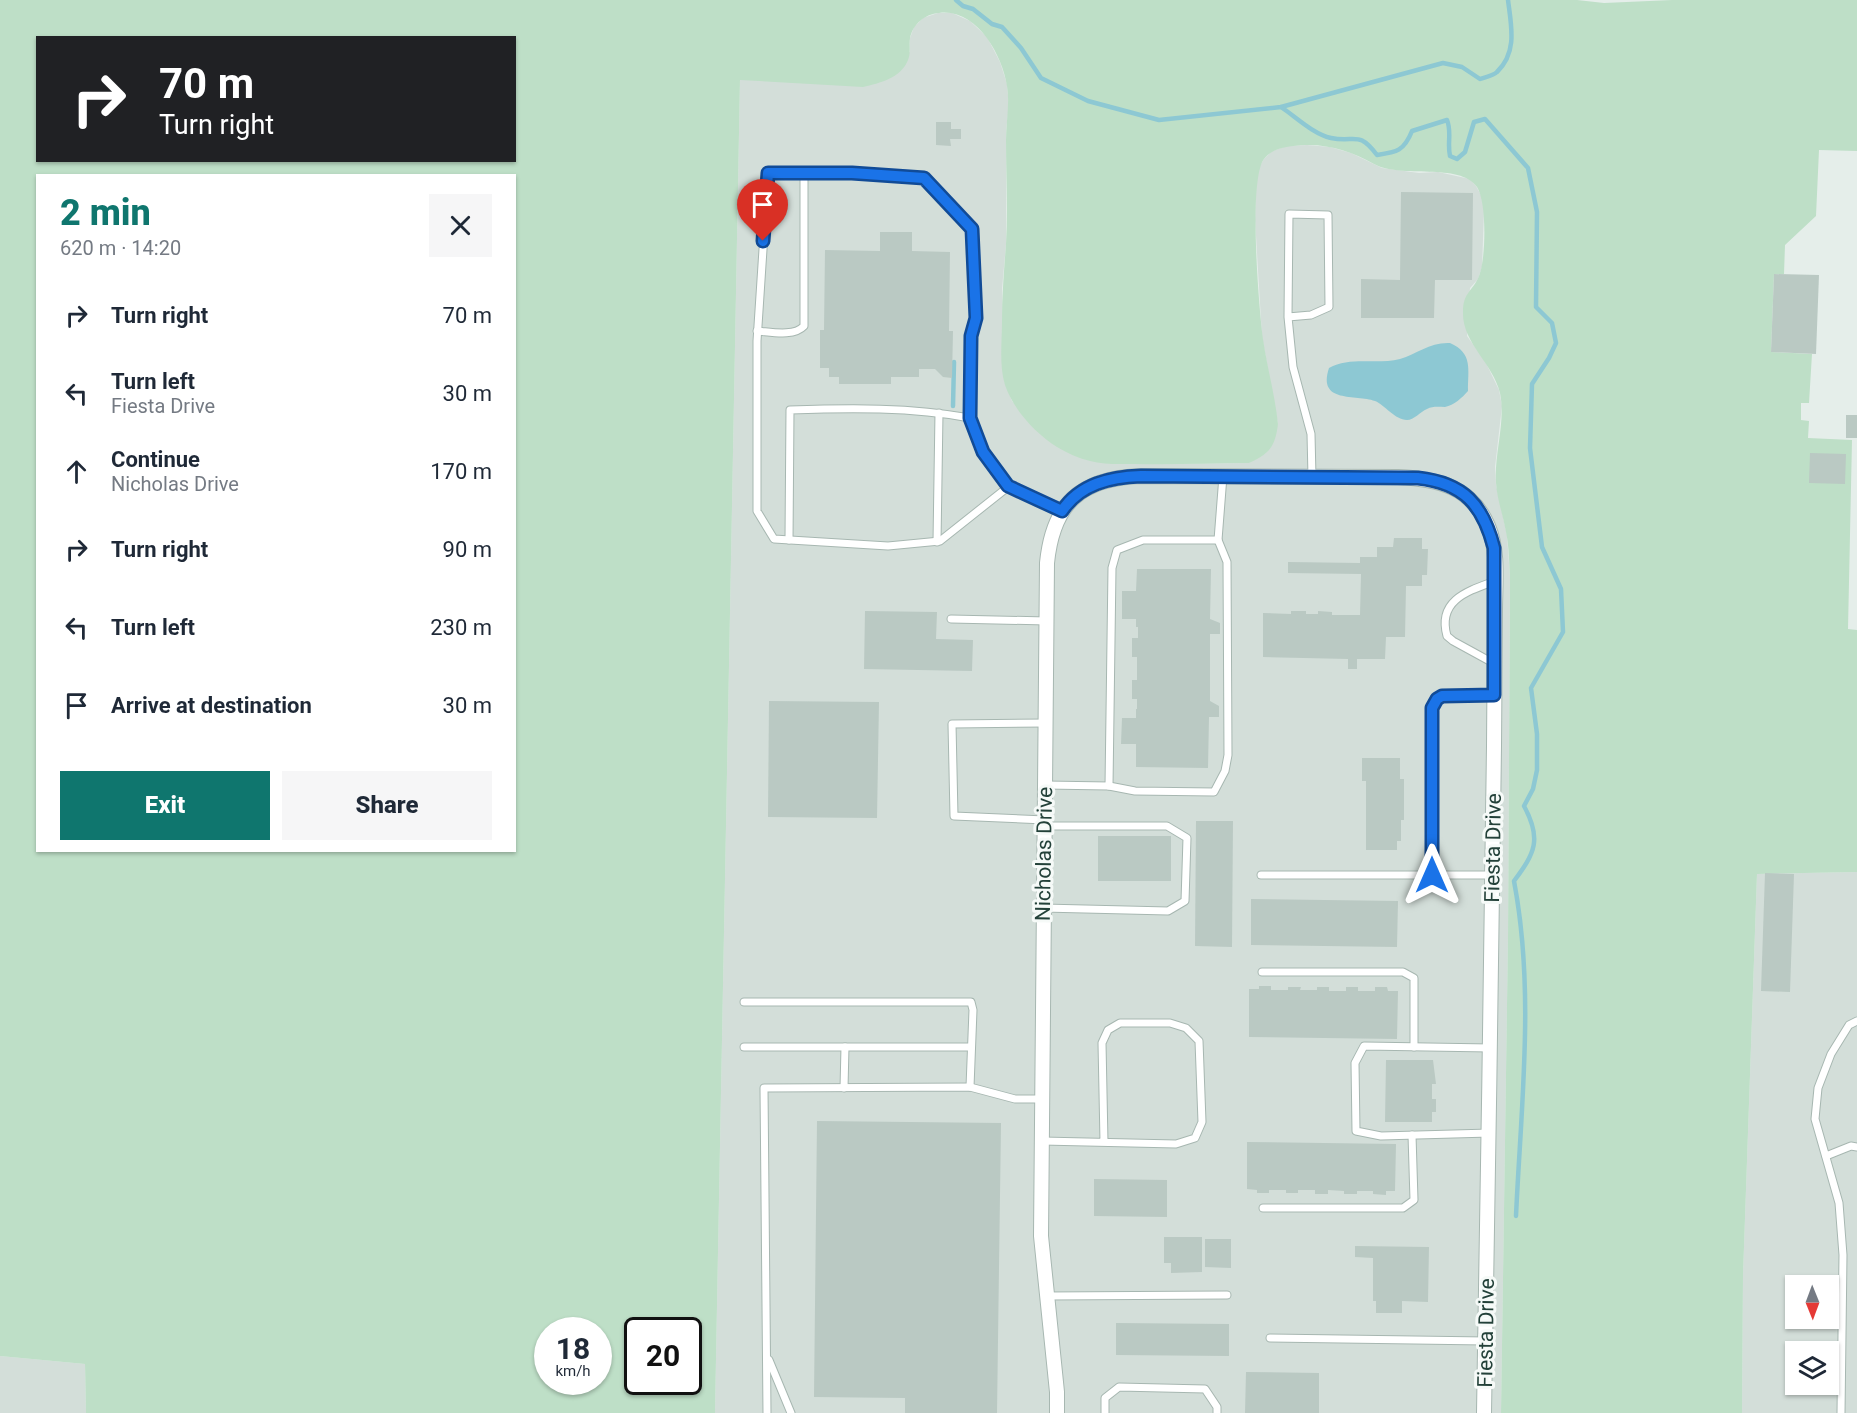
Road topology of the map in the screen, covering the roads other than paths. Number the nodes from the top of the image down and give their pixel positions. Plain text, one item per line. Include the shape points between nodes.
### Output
1 (804, 173) junction
2 (1288, 317) junction
3 (757, 331) junction
4 (939, 414) junction
5 (970, 418) junction
6 (1223, 476) junction
7 (1265, 477) joint
8 (1312, 477) junction
9 (1008, 486) junction
10 (1062, 511) junction
11 (789, 540) junction
12 (1218, 540) junction
13 (937, 542) junction
14 (1495, 581) junction
15 (951, 619) dead end
16 (1047, 621) junction
17 (1495, 664) junction
18 (1494, 695) junction
19 (1046, 723) junction
20 (1045, 785) junction
21 (1109, 786) junction
22 (1045, 823) junction
23 (1261, 874) dead end
24 (1432, 875) junction
25 (1492, 875) junction
26 (1043, 908) junction
27 (1262, 972) dead end
28 (744, 1002) dead end
29 (1857, 1021) edge
30 (744, 1047) dead end
31 (844, 1047) junction
32 (971, 1047) junction
33 (1414, 1047) junction
34 (1491, 1048) junction
35 (970, 1087) junction
36 (844, 1088) junction
37 (1042, 1099) junction
38 (1490, 1133) junction
39 (1412, 1135) junction
40 (1042, 1141) junction
41 (1104, 1142) junction
42 (1857, 1147) edge
43 (1826, 1156) junction
44 (1263, 1208) dead end
45 (1227, 1295) dead end
46 (1046, 1296) junction
47 (1270, 1338) dead end
48 (1486, 1341) junction
49 (767, 1357) junction
50 (767, 1413) edge
51 (791, 1413) edge
52 (1057, 1413) edge
53 (1105, 1413) edge
54 (1217, 1413) edge
55 (1484, 1413) edge
56 (1840, 1413) edge

1 - 3 lane via 768,173
1 - 3 lane via 804,326 793,332
1 - 5 lane via 924,178 972,229 976,318 971,336
2 - 2 lane via 1289,214 1328,215 1329,307 1311,315
2 - 8 lane via 1293,367 1311,434
3 - 11 lane via 757,511 774,539
4 - 5 lane
4 - 11 lane via 790,411
4 - 13 lane
5 - 9 lane via 983,452
6 - 7 street, Nicholas Drive
6 - 10 street, Nicholas Drive via 1106,480 1089,486
6 - 12 lane
7 - 8 street, Fiesta Drive
8 - 14 street, Fiesta Drive via 1418,478 1454,488 1481,511 1490,530
9 - 10 lane
9 - 13 lane
10 - 16 street, Nicholas Drive via 1049,542
11 - 13 lane via 888,546
12 - 21 lane via 1143,540 1117,550 1112,568
12 - 21 lane via 1227,562 1225,771 1214,792 1135,791
14 - 17 street, Fiesta Drive
14 - 17 lane via 1466,591 1447,610 1445,621 1447,636
15 - 16 lane
16 - 19 street, Nicholas Drive
17 - 18 street, Fiesta Drive
18 - 24 lane via 1442,696 1432,708
18 - 25 street, Fiesta Drive
19 - 20 street, Nicholas Drive
19 - 22 lane via 952,724 954,816
20 - 21 lane
20 - 22 street, Nicholas Drive
22 - 26 street, Nicholas Drive
22 - 26 lane via 1167,826 1187,838 1185,901 1168,911
23 - 24 lane
24 - 25 lane
25 - 34 street, Fiesta Drive
26 - 37 street, Nicholas Drive
27 - 33 lane via 1403,972 1414,978
28 - 32 lane via 971,1002
29 - 43 lane via 1849,1025 1831,1054 1818,1088 1815,1119
30 - 31 lane
31 - 32 lane
31 - 36 lane
32 - 35 lane
33 - 34 lane
33 - 39 lane via 1364,1046 1355,1063 1356,1131 1382,1136
34 - 38 street, Fiesta Drive
35 - 36 lane
35 - 37 lane via 1015,1099
36 - 49 lane via 764,1088
37 - 40 street, Nicholas Drive
38 - 39 lane
38 - 48 street, Fiesta Drive
39 - 44 lane via 1414,1200 1402,1208
40 - 41 lane
40 - 46 street, Nicholas Drive via 1041,1236
41 - 41 lane via 1176,1144 1195,1138 1202,1122 1199,1041 1186,1028 1170,1023 1120,1023 1108,1030 1102,1043
42 - 43 lane
43 - 56 lane via 1839,1203 1843,1255
45 - 46 lane
46 - 52 street, Nicholas Drive
47 - 48 lane
48 - 55 street, Fiesta Drive
49 - 50 lane
49 - 51 lane
53 - 54 lane via 1105,1398 1119,1387 1205,1389

